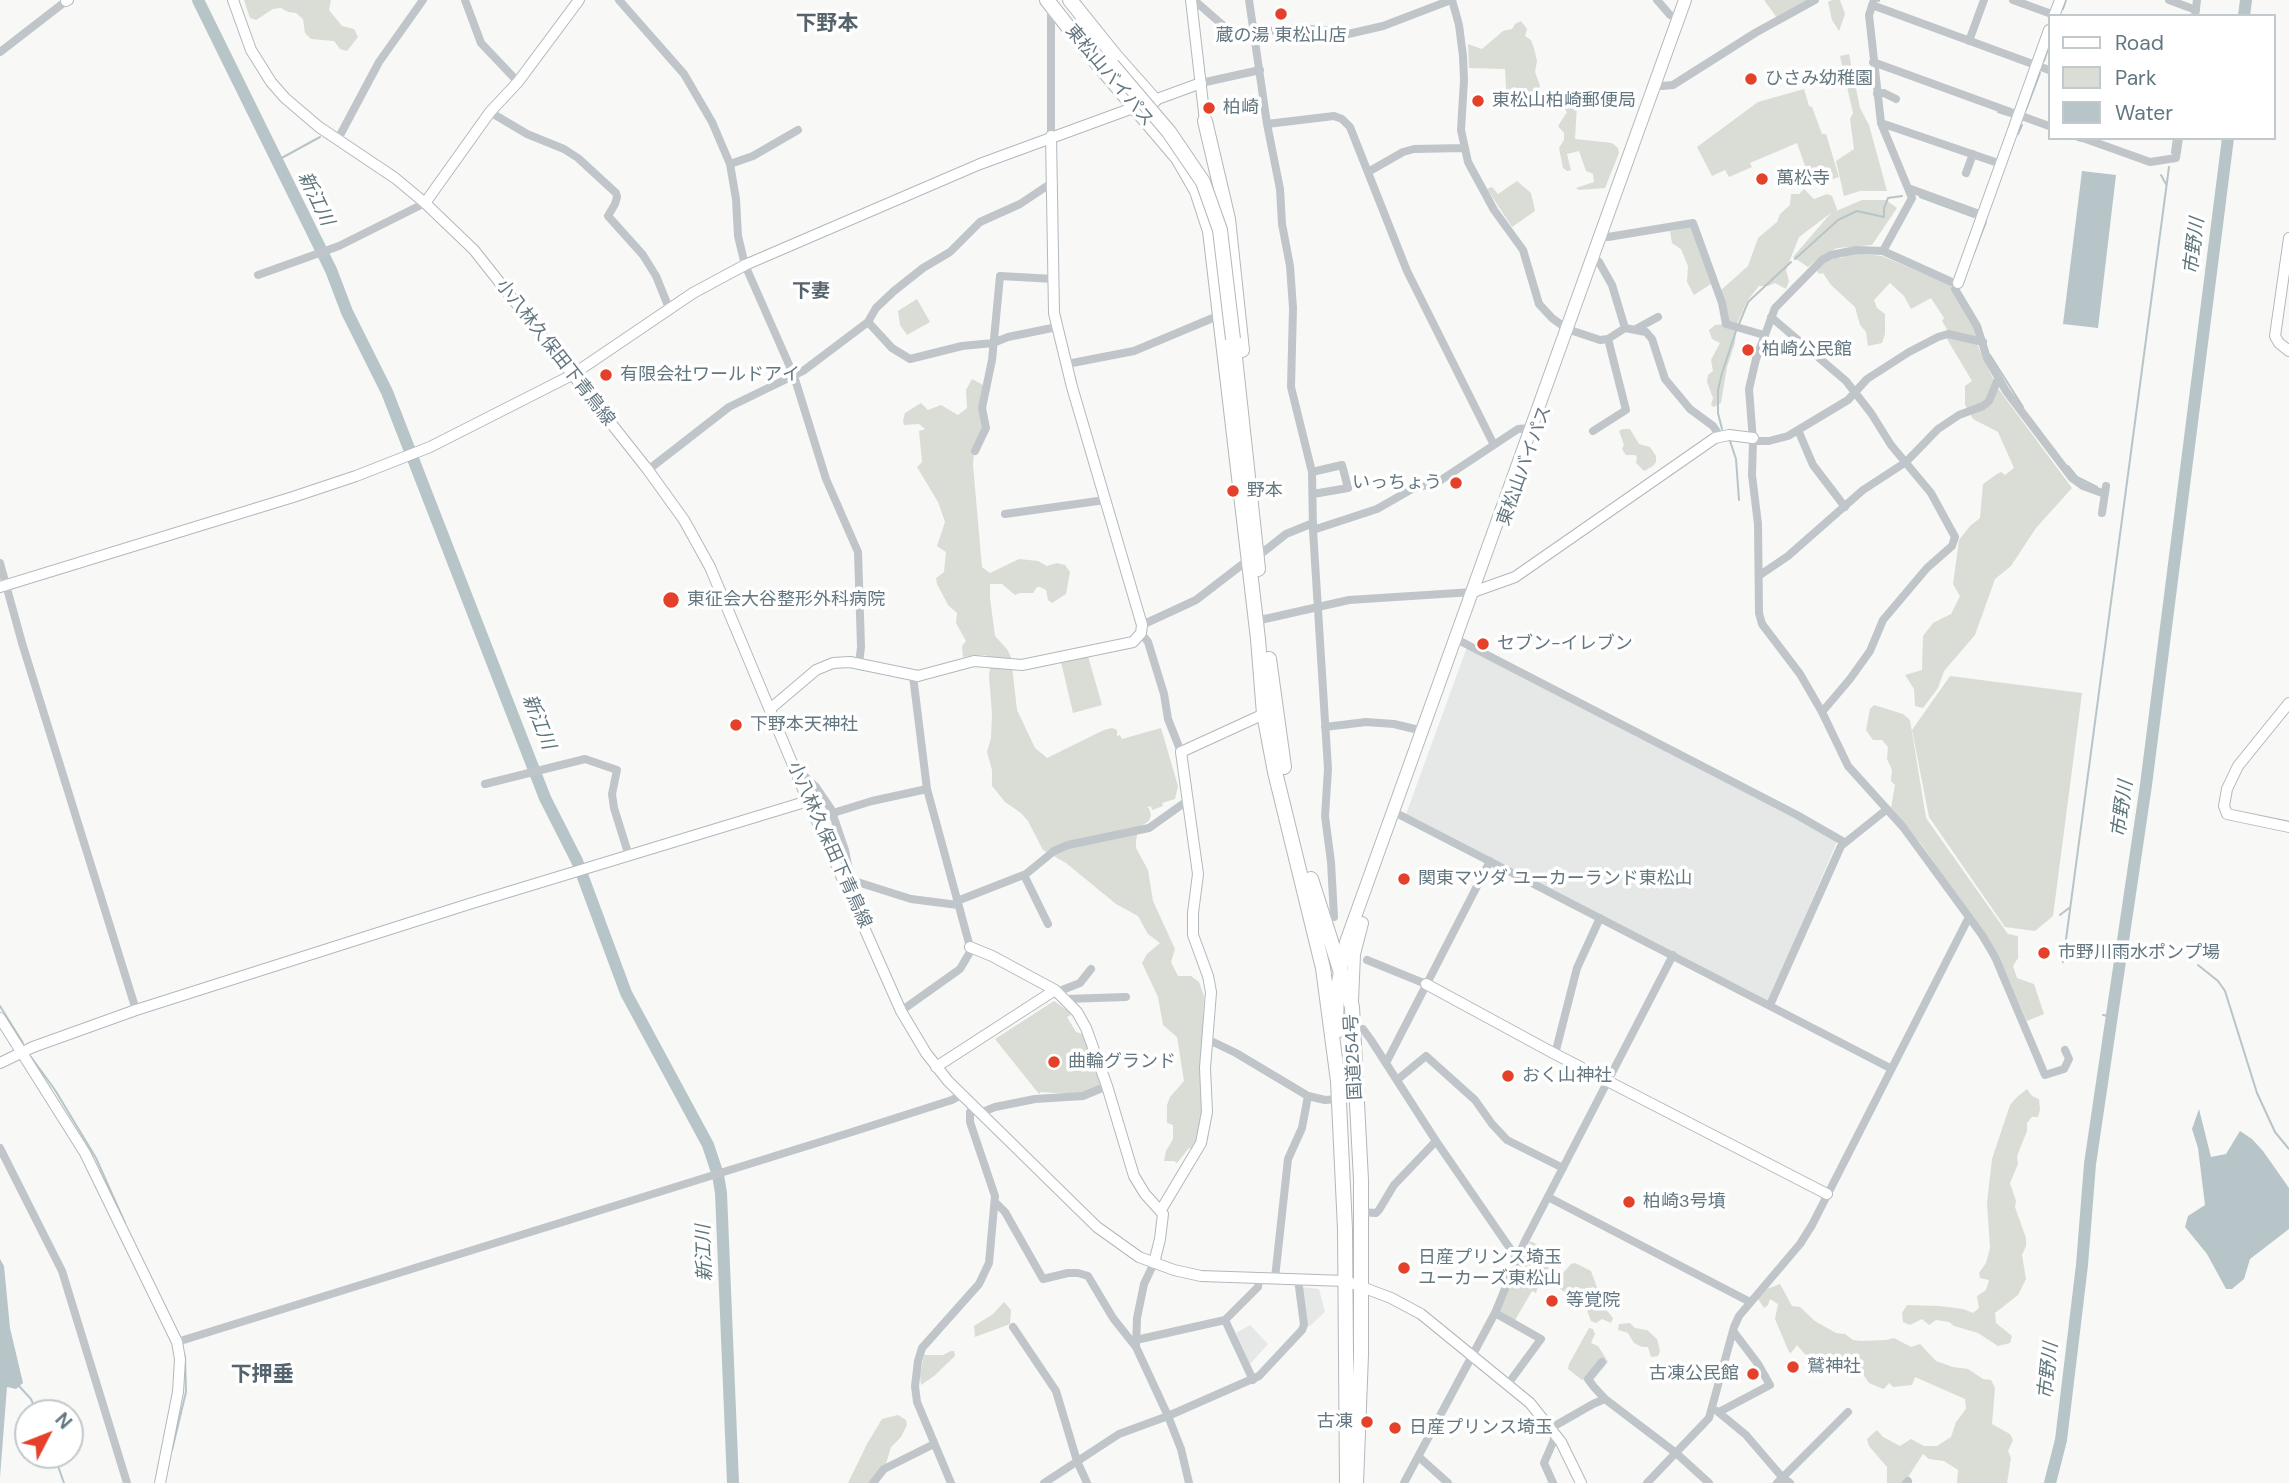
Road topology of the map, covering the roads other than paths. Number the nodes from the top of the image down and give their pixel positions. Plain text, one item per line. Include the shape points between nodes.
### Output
1 (233, 0) edge
2 (423, 0) edge
3 (465, 0) edge
4 (579, 0) edge
5 (619, 0) edge
6 (1070, 0) edge
7 (1192, 0) edge
8 (1249, 0) edge
9 (1452, 0) edge
10 (1657, 0) edge
11 (1685, 0) edge
12 (1693, 0) edge
13 (1815, 0) edge
14 (1984, 0) edge
15 (2013, 0) edge
16 (2169, 0) edge
17 (67, 1) edge
18 (1052, 2) edge
19 (1873, 3) edge
20 (2196, 8) edge
21 (2052, 14) edge
22 (1678, 18) junction
23 (1255, 33) junction
24 (2048, 33) edge
25 (1969, 41) junction
26 (0, 52) edge
27 (1873, 62) junction
28 (2037, 66) junction
29 (1260, 70) junction
30 (2048, 70) edge
31 (518, 82) junction
32 (1201, 83) junction
33 (1659, 85) junction
34 (1877, 94) junction
35 (1896, 99) dead end
36 (1154, 100) junction
37 (1135, 107) junction
38 (490, 112) junction
39 (2019, 115) junction
40 (1205, 121) joint
41 (1881, 123) junction
42 (1267, 124) junction
43 (2048, 126) edge
44 (798, 130) dead end
45 (1051, 136) junction
46 (338, 139) junction
47 (2089, 140) edge
48 (2179, 140) edge
49 (1464, 148) junction
50 (1973, 154) junction
51 (730, 163) junction
52 (2001, 164) junction
53 (1368, 172) junction
54 (1966, 173) dead end
55 (1054, 182) junction
56 (1908, 188) junction
57 (425, 203) junction
58 (1220, 214) junction
59 (1982, 215) junction
60 (1608, 237) junction
61 (2289, 238) edge
62 (1883, 251) junction
63 (1215, 257) junction
64 (1599, 262) junction
65 (745, 265) junction
66 (258, 275) dead end
67 (1054, 279) junction
68 (1958, 283) junction
69 (670, 308) junction
70 (1238, 314) junction
71 (1220, 316) junction
72 (1658, 317) dead end
73 (1771, 317) junction
74 (868, 322) junction
75 (1057, 327) junction
76 (1625, 328) junction
77 (1636, 329) junction
78 (1570, 330) junction
79 (1764, 335) junction
80 (1608, 338) junction
81 (1983, 342) junction
82 (993, 343) junction
83 (2289, 352) edge
84 (1067, 364) junction
85 (572, 374) junction
86 (794, 376) junction
87 (1998, 379) junction
88 (1855, 393) junction
89 (1532, 428) junction
90 (1798, 430) junction
91 (1593, 431) dead end
92 (1720, 436) junction
93 (1753, 440) junction
94 (1494, 445) junction
95 (975, 452) dead end
96 (1906, 461) junction
97 (648, 470) junction
98 (1312, 472) junction
99 (1313, 494) junction
100 (1105, 500) junction
101 (1845, 507) junction
102 (2102, 513) dead end
103 (1005, 514) dead end
104 (1313, 527) junction
105 (1252, 559) junction
106 (0, 563) edge
107 (1760, 575) junction
108 (3, 586) edge
109 (1477, 590) junction
110 (1318, 606) junction
111 (1260, 620) junction
112 (1142, 629) junction
113 (1462, 642) junction
114 (859, 664) junction
115 (913, 676) junction
116 (2289, 703) edge
117 (771, 709) junction
118 (1822, 712) junction
119 (1264, 714) junction
120 (1325, 727) junction
121 (1423, 731) junction
122 (1181, 752) junction
123 (794, 767) junction
124 (485, 784) dead end
125 (927, 789) junction
126 (808, 801) junction
127 (1186, 801) junction
128 (1886, 810) junction
129 (833, 813) junction
130 (1400, 815) junction
131 (2289, 827) edge
132 (1844, 842) junction
133 (629, 856) junction
134 (1490, 861) junction
135 (1024, 875) junction
136 (848, 881) junction
137 (957, 903) junction
138 (1969, 917) junction
139 (1600, 918) junction
140 (1048, 924) dead end
141 (1326, 929) junction
142 (1355, 931) junction
143 (970, 947) junction
144 (1339, 947) junction
145 (1673, 956) junction
146 (1367, 960) dead end
147 (1340, 968) junction
148 (1091, 969) dead end
149 (1426, 984) junction
150 (1059, 994) junction
151 (1126, 997) dead end
152 (1770, 1005) junction
153 (1352, 1007) junction
154 (136, 1010) junction
155 (901, 1011) junction
156 (0, 1018) edge
157 (1354, 1028) junction
158 (1207, 1039) junction
159 (2065, 1050) dead end
160 (22, 1052) junction
161 (1555, 1054) junction
162 (0, 1063) edge
163 (1386, 1063) junction
164 (936, 1067) junction
165 (1890, 1068) junction
166 (1397, 1080) junction
167 (1338, 1081) junction
168 (1608, 1081) junction
169 (1107, 1086) junction
170 (961, 1095) junction
171 (1308, 1096) junction
172 (1339, 1100) junction
173 (977, 1110) junction
174 (1436, 1141) junction
175 (0, 1149) edge
176 (1563, 1168) junction
177 (1827, 1194) junction
178 (1548, 1197) junction
179 (995, 1202) junction
180 (1161, 1210) junction
181 (1361, 1212) junction
182 (1518, 1260) junction
183 (1154, 1263) junction
184 (1259, 1278) junction
185 (1275, 1278) junction
186 (1298, 1279) junction
187 (1346, 1281) junction
188 (1360, 1286) junction
189 (1750, 1302) junction
190 (1495, 1313) junction
191 (1225, 1320) junction
192 (1013, 1327) dead end
193 (1733, 1331) junction
194 (177, 1342) junction
195 (1136, 1343) junction
196 (1472, 1355) junction
197 (1602, 1362) dead end
198 (1253, 1380) junction
199 (1508, 1384) junction
200 (1605, 1399) junction
201 (1715, 1410) junction
202 (1848, 1412) dead end
203 (1168, 1416) junction
204 (1553, 1431) junction
205 (934, 1444) junction
206 (1676, 1453) junction
207 (1419, 1457) junction
208 (1077, 1461) junction
209 (1780, 1480) edge
210 (127, 1483) edge
211 (160, 1483) edge
212 (873, 1483) edge
213 (951, 1483) edge
214 (1044, 1483) edge
215 (1087, 1483) edge
216 (1189, 1483) edge
217 (1347, 1483) edge
218 (1356, 1483) edge
219 (1404, 1483) edge
220 (1448, 1483) edge
221 (1553, 1483) edge
222 (1581, 1483) edge
223 (1647, 1483) edge
224 (1709, 1483) edge
225 (1790, 1483) edge

1 - 46 street, 小八林久保田下青鳥線 via 251,50 271,82 301,113
2 - 46 street via 379,62
3 - 31 street via 481,43
4 - 31 street
5 - 51 street via 684,74
6 - 36 highway
7 - 23 street via 1234,35
7 - 32 street
8 - 23 street
9 - 23 street via 1348,34 1295,28
9 - 49 street via 1463,56
10 - 22 street
11 - 22 main road, 東松山バイパス
12 - 33 main road, 東松山バイパス
13 - 33 street via 1673,85
14 - 25 street
15 - 21 street
16 - 20 street
17 - 26 street
18 - 37 highway, 東松山バイパス
18 - 45 street
18 - 105 highway, 東松山バイパス, bridge via 1169,132 1203,182 1220,230
19 - 25 street
19 - 27 street via 1869,15
22 - 33 main road, 東松山バイパス
23 - 29 street
24 - 28 street
25 - 28 street
27 - 34 street
27 - 39 street
28 - 30 street
28 - 39 street
29 - 32 street
29 - 42 street
31 - 38 street
32 - 36 street
32 - 40 street
33 - 60 main road, 東松山バイパス
33 - 78 main road, 東松山バイパス
34 - 35 street
34 - 41 street
36 - 37 street
37 - 45 street
37 - 63 highway, 東松山バイパス via 1178,158 1197,191
38 - 57 street
38 - 69 street via 564,149 616,193 608,216 643,255
39 - 43 street
39 - 52 street
40 - 58 highway
41 - 50 street
41 - 56 street
42 - 53 street via 1342,119 1350,127
42 - 98 street via 1290,266 1292,387
44 - 51 street via 754,156
45 - 55 street
45 - 65 street
46 - 57 street, 小八林久保田下青鳥線
47 - 48 street via 2150,162 2176,158
49 - 53 street via 1414,149
49 - 78 street via 1494,210 1524,250 1539,304
50 - 52 street
50 - 54 street
51 - 65 street
52 - 59 street
53 - 94 street via 1407,271
55 - 67 street
55 - 74 street via 980,222 950,252 888,297
56 - 59 street
56 - 62 street via 1911,203
57 - 66 street via 339,246
57 - 85 street, 小八林久保田下青鳥線 via 474,250
58 - 63 highway
58 - 70 highway
59 - 68 street
60 - 64 main road, 東松山バイパス
60 - 79 street via 1693,223 1726,324
61 - 83 street via 2275,336
62 - 68 street
62 - 73 street via 1831,255 1781,300
63 - 71 highway, 東松山バイパス
64 - 76 street via 1612,285
64 - 78 main road, 東松山バイパス
65 - 69 street
65 - 86 street
67 - 75 street
67 - 82 street via 1000,276
68 - 81 street via 1955,289
69 - 85 street
70 - 71 highway via 1230,322
70 - 105 highway via 1259,511
71 - 84 street via 1134,351
71 - 105 highway, 東松山バイパス
72 - 77 street
73 - 79 street
73 - 88 street
74 - 82 street via 892,348 910,359
74 - 86 street
75 - 82 street
75 - 84 street
76 - 77 street
76 - 80 street
77 - 92 street via 1649,335 1676,395
78 - 80 street via 1592,339
78 - 89 main road, 東松山バイパス
78 - 109 main road, 東松山バイパス
79 - 93 street via 1749,389
80 - 91 street via 1626,410
81 - 87 street
81 - 88 street via 1948,334 1938,337 1867,379
82 - 95 street via 982,408 986,428
84 - 100 street
85 - 97 street, 小八林久保田下青鳥線
85 - 108 street via 408,456 292,497
86 - 97 street via 729,407
86 - 114 street via 826,479 858,552
87 - 96 street via 1989,401 1938,429
87 - 102 street via 2072,478 2083,486 2106,490
88 - 90 street
88 - 96 street
89 - 94 street via 1518,429
89 - 109 main road, 東松山バイパス
90 - 93 street via 1779,439
90 - 101 street via 1813,465
92 - 93 street
92 - 109 street via 1516,577
93 - 107 street
94 - 104 street via 1438,482 1412,489 1377,509
96 - 101 street
96 - 118 street via 1931,493 1955,534 1955,542 1883,620 1870,651
97 - 117 street, 小八林久保田下青鳥線 via 699,544
98 - 99 street
98 - 99 street via 1342,465 1348,488
99 - 104 street
100 - 103 street
100 - 112 street
101 - 107 street
104 - 105 street via 1286,534
104 - 110 street
105 - 111 highway, 国道254号
105 - 112 street via 1196,600
106 - 108 street
107 - 118 street via 1762,624
108 - 154 street
109 - 110 street
109 - 113 main road, 東松山バイパス
109 - 121 main road, 東松山バイパス
110 - 111 street
110 - 120 street
111 - 119 highway, 国道254号
111 - 141 highway, 国道254号 via 1282,755
112 - 115 street via 1133,642 1022,665 974,661
112 - 122 street
113 - 130 main road, 東松山バイパス
113 - 132 street
114 - 115 street
114 - 117 street via 841,662 816,670
115 - 125 street
116 - 131 street via 2238,766 2224,806 2227,814
117 - 123 street, 小八林久保田下青鳥線
118 - 128 street via 1848,766
119 - 122 street
119 - 141 highway, 国道254号 via 1275,772
120 - 121 street via 1366,722
120 - 141 street via 1325,816 1331,862
121 - 142 main road, 東松山バイパス
122 - 127 street
123 - 126 street, 小八林久保田下青鳥線
123 - 129 street via 816,787
124 - 133 street via 584,759 617,769 612,794
125 - 129 street
125 - 137 street
126 - 133 street
126 - 136 street, 小八林久保田下青鳥線
127 - 135 street via 1149,828 1054,851
127 - 158 street via 1198,874 1193,935 1211,992
128 - 132 street
128 - 138 street
129 - 136 street via 845,850
130 - 134 street
130 - 142 main road, 東松山バイパス
132 - 152 street
133 - 154 street
134 - 139 street
134 - 149 street
135 - 137 street
135 - 140 street
136 - 137 street via 911,899
136 - 155 street, 小八林久保田下青鳥線
137 - 143 street
138 - 159 street via 1995,957 2045,1075 2064,1069 2069,1059
138 - 165 street
139 - 145 street
139 - 161 street via 1577,968
141 - 142 main road via 1337,938
141 - 144 highway, 国道254号
141 - 167 highway, 国道254号
142 - 144 main road
142 - 153 main road
143 - 150 street
143 - 155 street via 960,970
144 - 147 highway, 国道254号
145 - 152 street
145 - 168 street
146 - 149 street
147 - 153 highway, 国道254号
147 - 167 main road
148 - 150 street via 1080,983
149 - 161 street
149 - 163 street
150 - 151 street
150 - 164 street
150 - 169 street via 1086,1028
152 - 165 street
153 - 157 highway, 国道254号
154 - 160 street
155 - 164 street, 小八林久保田下青鳥線
156 - 160 street
157 - 163 street via 1363,1029
157 - 181 highway, 国道254号
158 - 171 street
158 - 180 street via 1207,1112 1202,1143
160 - 162 street
160 - 194 street via 85,1153
161 - 168 street
163 - 166 street
164 - 170 street, 小八林久保田下青鳥線
165 - 177 street
166 - 174 street
166 - 176 street via 1426,1056 1475,1100 1507,1140
167 - 172 highway, 国道254号
168 - 176 street
168 - 177 street
169 - 173 street via 1083,1096
169 - 180 street via 1134,1176
170 - 173 street, 小八林久保田下青鳥線
170 - 194 street
171 - 172 street
171 - 185 street via 1302,1128 1288,1160
172 - 187 highway, 国道254号
173 - 179 street via 970,1112 970,1122
173 - 183 street, 小八林久保田下青鳥線 via 1097,1227
174 - 181 street via 1394,1185 1376,1213
174 - 182 street
175 - 210 street via 62,1271
176 - 178 street
177 - 189 street via 1800,1244
178 - 182 street
178 - 189 street
179 - 195 street via 1043,1279 1068,1273 1088,1276 1113,1318
179 - 205 street via 984,1276 927,1342 918,1361 917,1402
180 - 183 street via 1163,1222
181 - 188 highway, 国道254号
182 - 190 street
183 - 184 street, 小八林久保田下青鳥線 via 1201,1276
183 - 195 street via 1144,1284
184 - 185 street, 小八林久保田下青鳥線
184 - 191 street via 1258,1287
185 - 186 street, 小八林久保田下青鳥線
186 - 187 street, 小八林久保田下青鳥線
186 - 198 street via 1302,1330
187 - 188 street, 小八林久保田下青鳥線
187 - 217 highway, 国道254号
188 - 196 street, 小八林久保田下青鳥線 via 1421,1314
188 - 218 highway, 国道254号
189 - 193 street
190 - 196 street
190 - 199 street via 1541,1339
191 - 195 street
191 - 198 street
192 - 208 street via 1056,1391
193 - 201 street
193 - 201 street via 1770,1385
194 - 211 street via 178,1392
195 - 203 street
196 - 199 street, 小八林久保田下青鳥線
196 - 207 street
197 - 200 street via 1588,1379
198 - 203 street
199 - 204 street, 小八林久保田下青鳥線
200 - 204 street
200 - 206 street
201 - 206 street
201 - 209 street via 1746,1435
202 - 209 street
203 - 208 street via 1119,1434
203 - 216 street
204 - 221 street via 1544,1463
204 - 222 street, 小八林久保田下青鳥線
205 - 212 street via 884,1469
205 - 213 street
206 - 223 street
206 - 224 street
207 - 219 street
207 - 220 street
208 - 214 street
208 - 215 street
209 - 225 street

